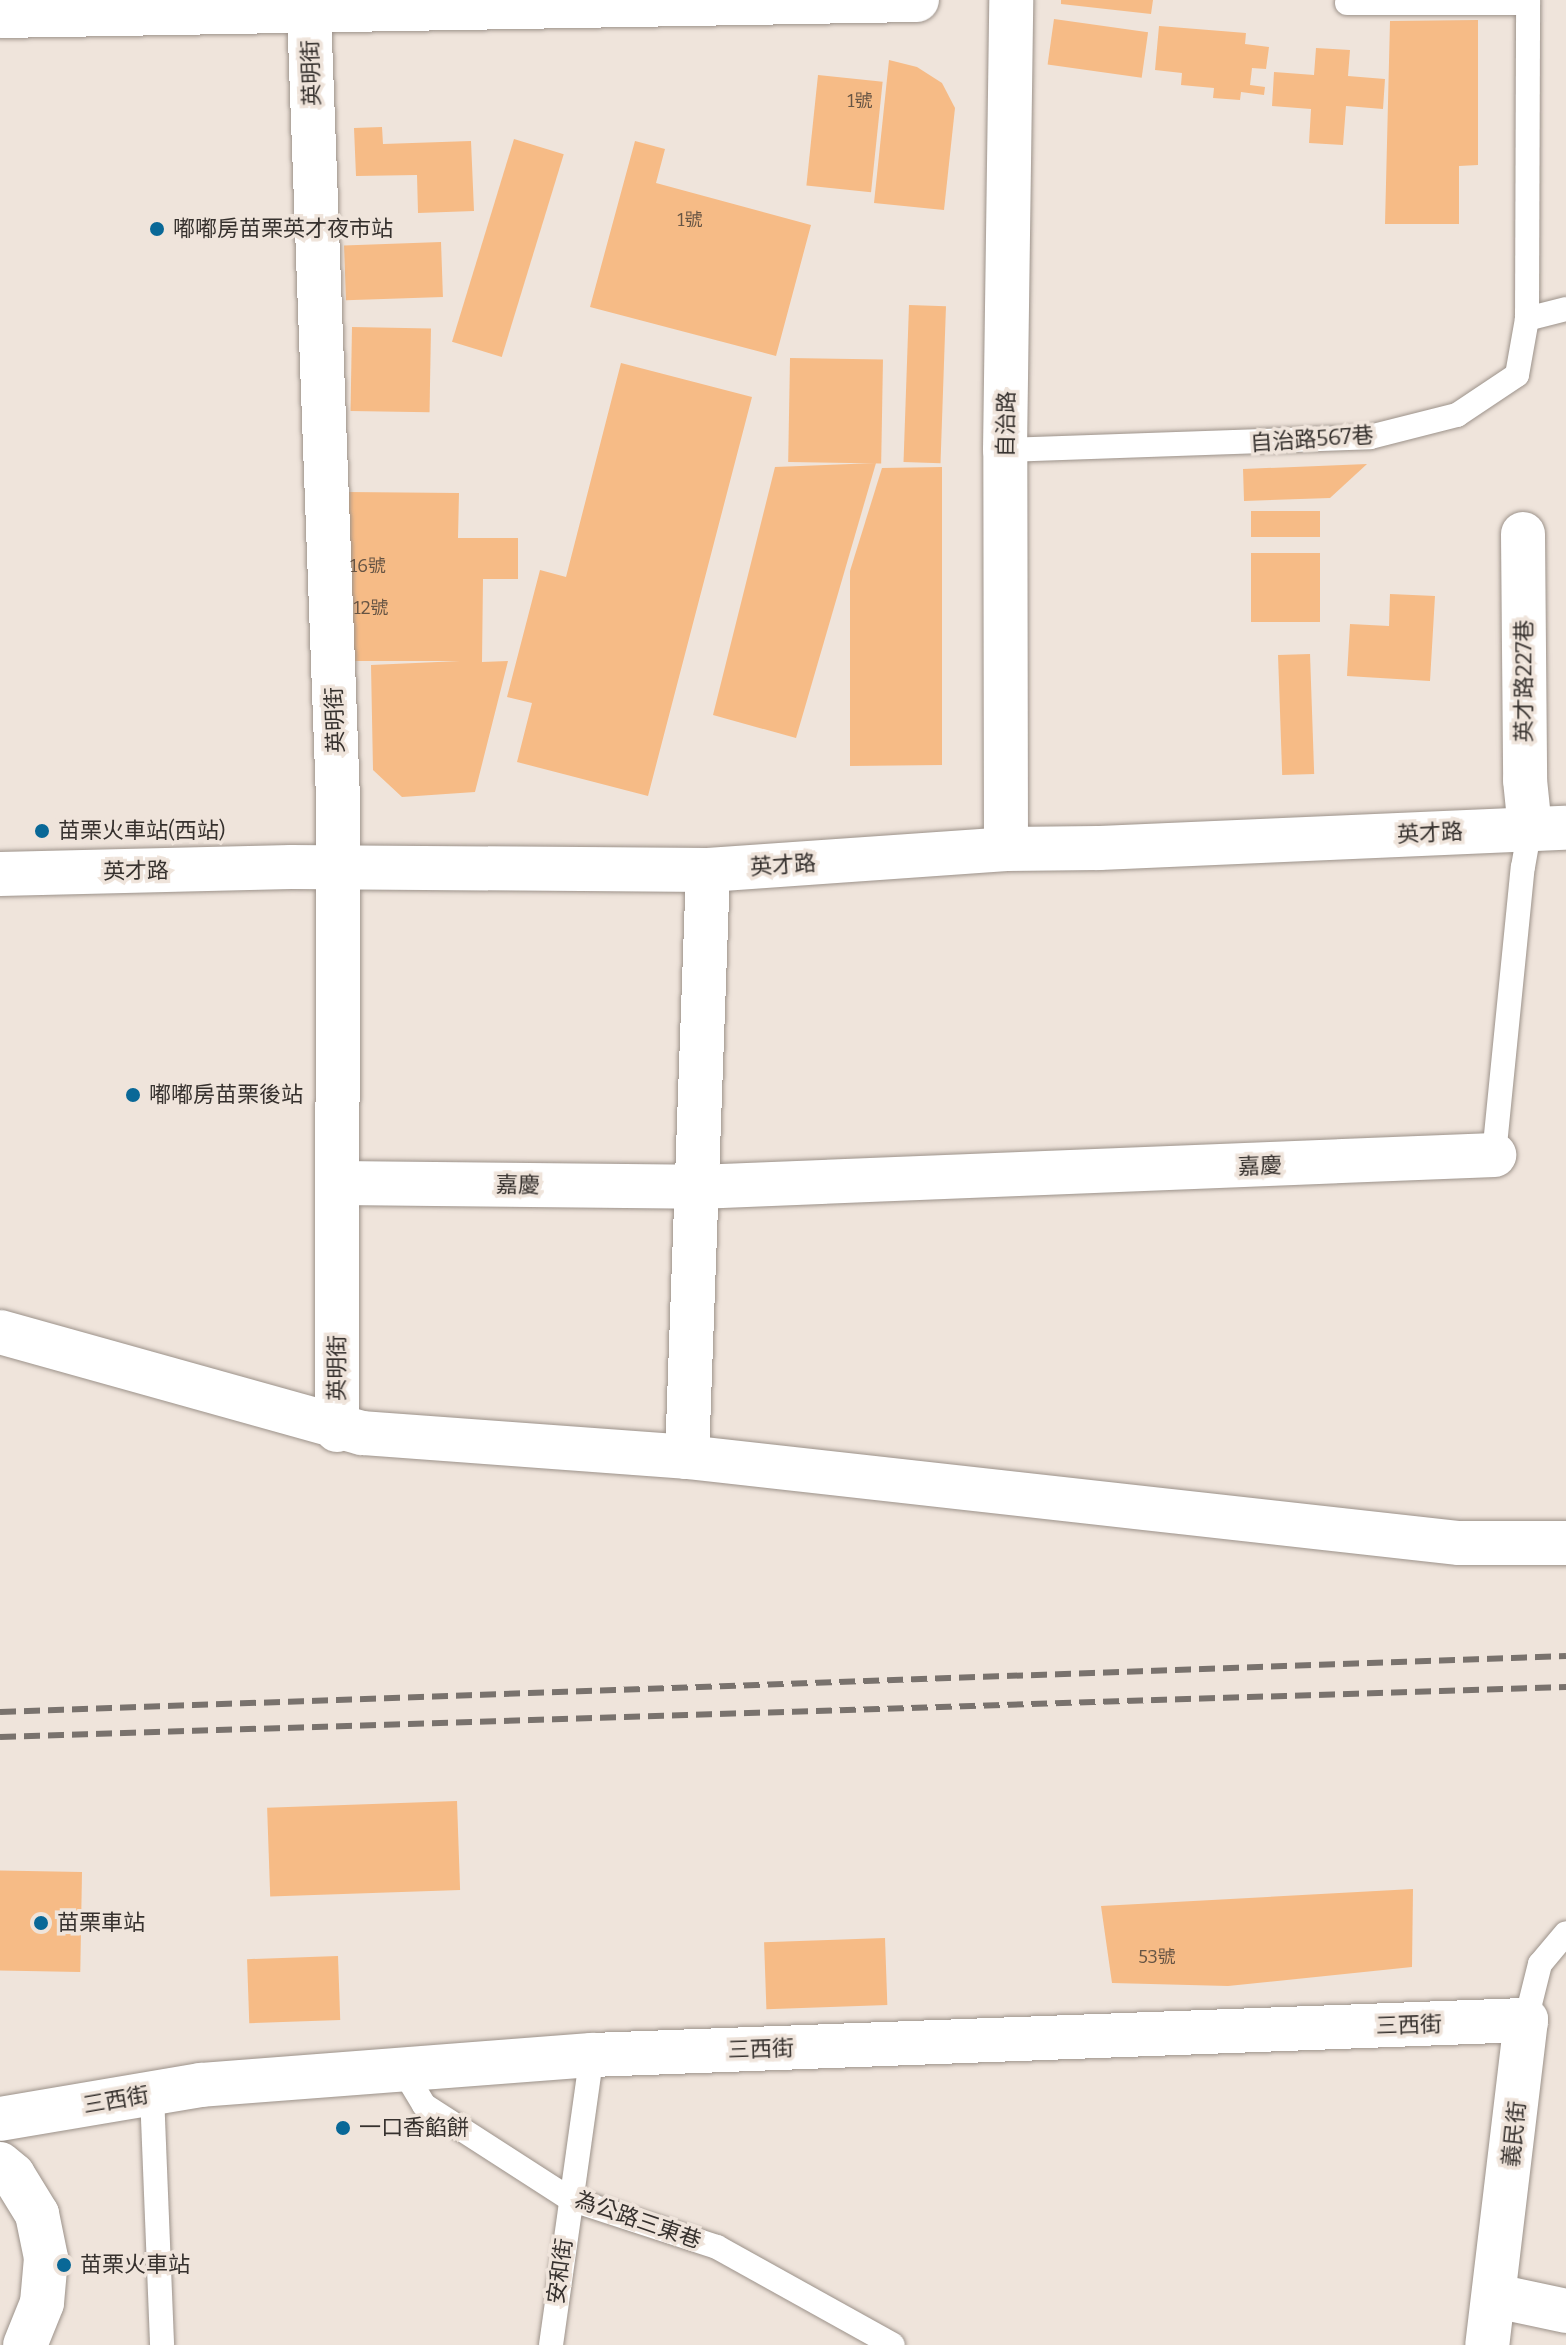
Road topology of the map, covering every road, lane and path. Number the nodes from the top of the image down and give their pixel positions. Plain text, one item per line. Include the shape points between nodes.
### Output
1 (917, 0) edge
2 (1011, 0) edge
3 (1528, 2) edge
4 (570, 3) edge
5 (1347, 3) dead end
6 (103, 7) edge
7 (309, 12) junction
8 (0, 16) edge
9 (1566, 309) edge
10 (1527, 319) junction
11 (1005, 450) junction
12 (1523, 534) dead end
13 (1548, 828) edge
14 (1006, 849) junction
15 (336, 867) junction
16 (708, 870) junction
17 (0, 874) edge
18 (1494, 1155) joint
19 (339, 1183) junction
20 (697, 1187) junction
21 (0, 1332) edge
22 (337, 1430) junction
23 (687, 1457) junction
24 (1566, 1543) edge
25 (1566, 1933) edge
26 (1526, 2020) junction
27 (592, 2055) junction
28 (403, 2070) junction
29 (152, 2094) junction
30 (0, 2119) edge
31 (0, 2164) edge
32 (570, 2199) junction
33 (1496, 2296) junction
34 (1566, 2311) edge
35 (46, 2324) edge
36 (25, 2345) edge
37 (162, 2345) edge
38 (551, 2345) edge
39 (893, 2345) edge
40 (1487, 2345) edge

1 - 4 street
2 - 11 street, 自治路
3 - 5 lane
3 - 10 lane, 自治路567巷
4 - 7 street
6 - 7 street
6 - 8 street
7 - 15 street, 英明街 via 338,799
9 - 10 lane
10 - 11 lane, 自治路567巷 via 1517,375 1457,415 1370,437
11 - 14 street, 自治路
12 - 13 street, 英才路227巷 via 1525,780
13 - 14 street, 英才路
13 - 18 lane, 嘉慶 via 1523,867
14 - 16 street, 英才路
15 - 16 street, 英才路
15 - 17 street, 英才路
15 - 19 street, 英明街
16 - 20 street
18 - 20 street, 嘉慶
19 - 20 street, 嘉慶
19 - 22 street, 英明街
20 - 23 street
21 - 22 street
22 - 23 street
23 - 24 street via 1459,1543
25 - 26 lane, 義民街 via 1540,1964
26 - 27 street, 三西街
26 - 33 street, 義民街
27 - 28 street, 三西街
27 - 32 lane, 安和街
28 - 29 street, 三西街 via 201,2085
28 - 32 lane, 為公路三東巷 via 424,2105
29 - 30 street, 三西街
29 - 37 lane
31 - 35 street via 37,2214 46,2258
32 - 38 lane, 安和街
32 - 39 lane, 為公路三東巷 via 717,2247
33 - 34 street
33 - 40 street, 義民街
35 - 36 street

